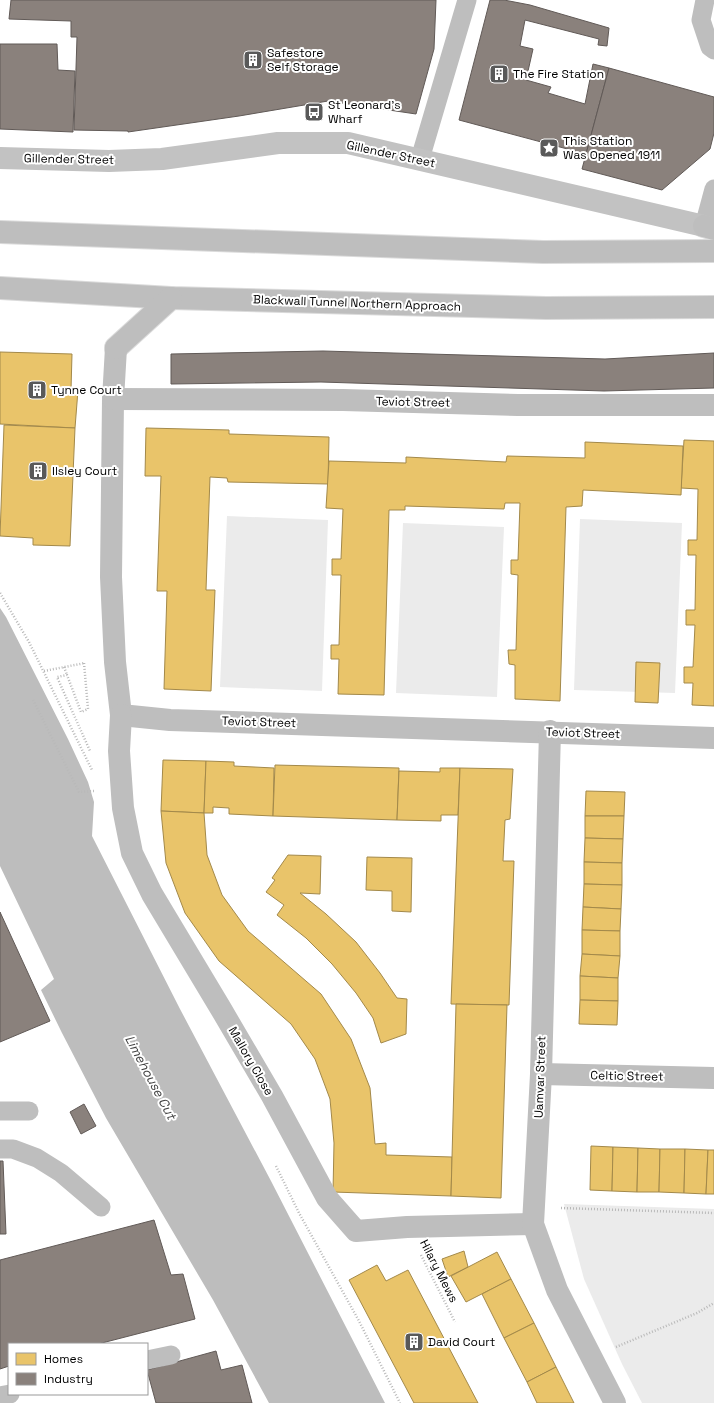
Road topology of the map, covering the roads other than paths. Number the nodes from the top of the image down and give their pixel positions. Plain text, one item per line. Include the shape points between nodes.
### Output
1 (467, 0) edge
2 (705, 0) edge
3 (714, 50) edge
4 (0, 158) edge
5 (420, 159) junction
6 (714, 189) edge
7 (709, 228) edge
8 (0, 232) edge
9 (714, 251) edge
10 (0, 288) edge
11 (171, 298) junction
12 (714, 307) edge
13 (113, 399) junction
14 (714, 405) edge
15 (121, 715) junction
16 (550, 732) junction
17 (714, 738) edge
18 (541, 1074) junction
19 (714, 1078) edge
20 (0, 1111) edge
21 (29, 1111) dead end
22 (0, 1149) edge
23 (101, 1207) dead end
24 (533, 1215) junction
25 (171, 1355) dead end
26 (148, 1360) edge
27 (615, 1403) edge

1 - 5 lane
2 - 3 lane via 701,20 710,47
4 - 5 street, Gillender Street via 109,161 155,159 278,143 348,143
5 - 7 street, Gillender Street
6 - 7 lane
8 - 9 main road via 543,252
10 - 11 main road, Blackwall Tunnel Northern Approach
11 - 12 main road, Blackwall Tunnel Northern Approach via 546,308
11 - 13 main road via 116,348
13 - 14 main road, Teviot Street
13 - 15 main road via 111,576 115,662
15 - 16 main road, Teviot Street via 170,720
15 - 24 main road, Mallory Close via 119,751 123,808 132,853 152,894 272,1096 326,1198 356,1231
16 - 17 main road, Teviot Street
16 - 18 main road, Uamvar Street
18 - 19 main road, Celtic Street
18 - 24 main road, Uamvar Street
20 - 21 lane
22 - 23 lane via 13,1149 38,1158 61,1173
24 - 27 main road, Uamvar Street via 557,1290
25 - 26 lane

